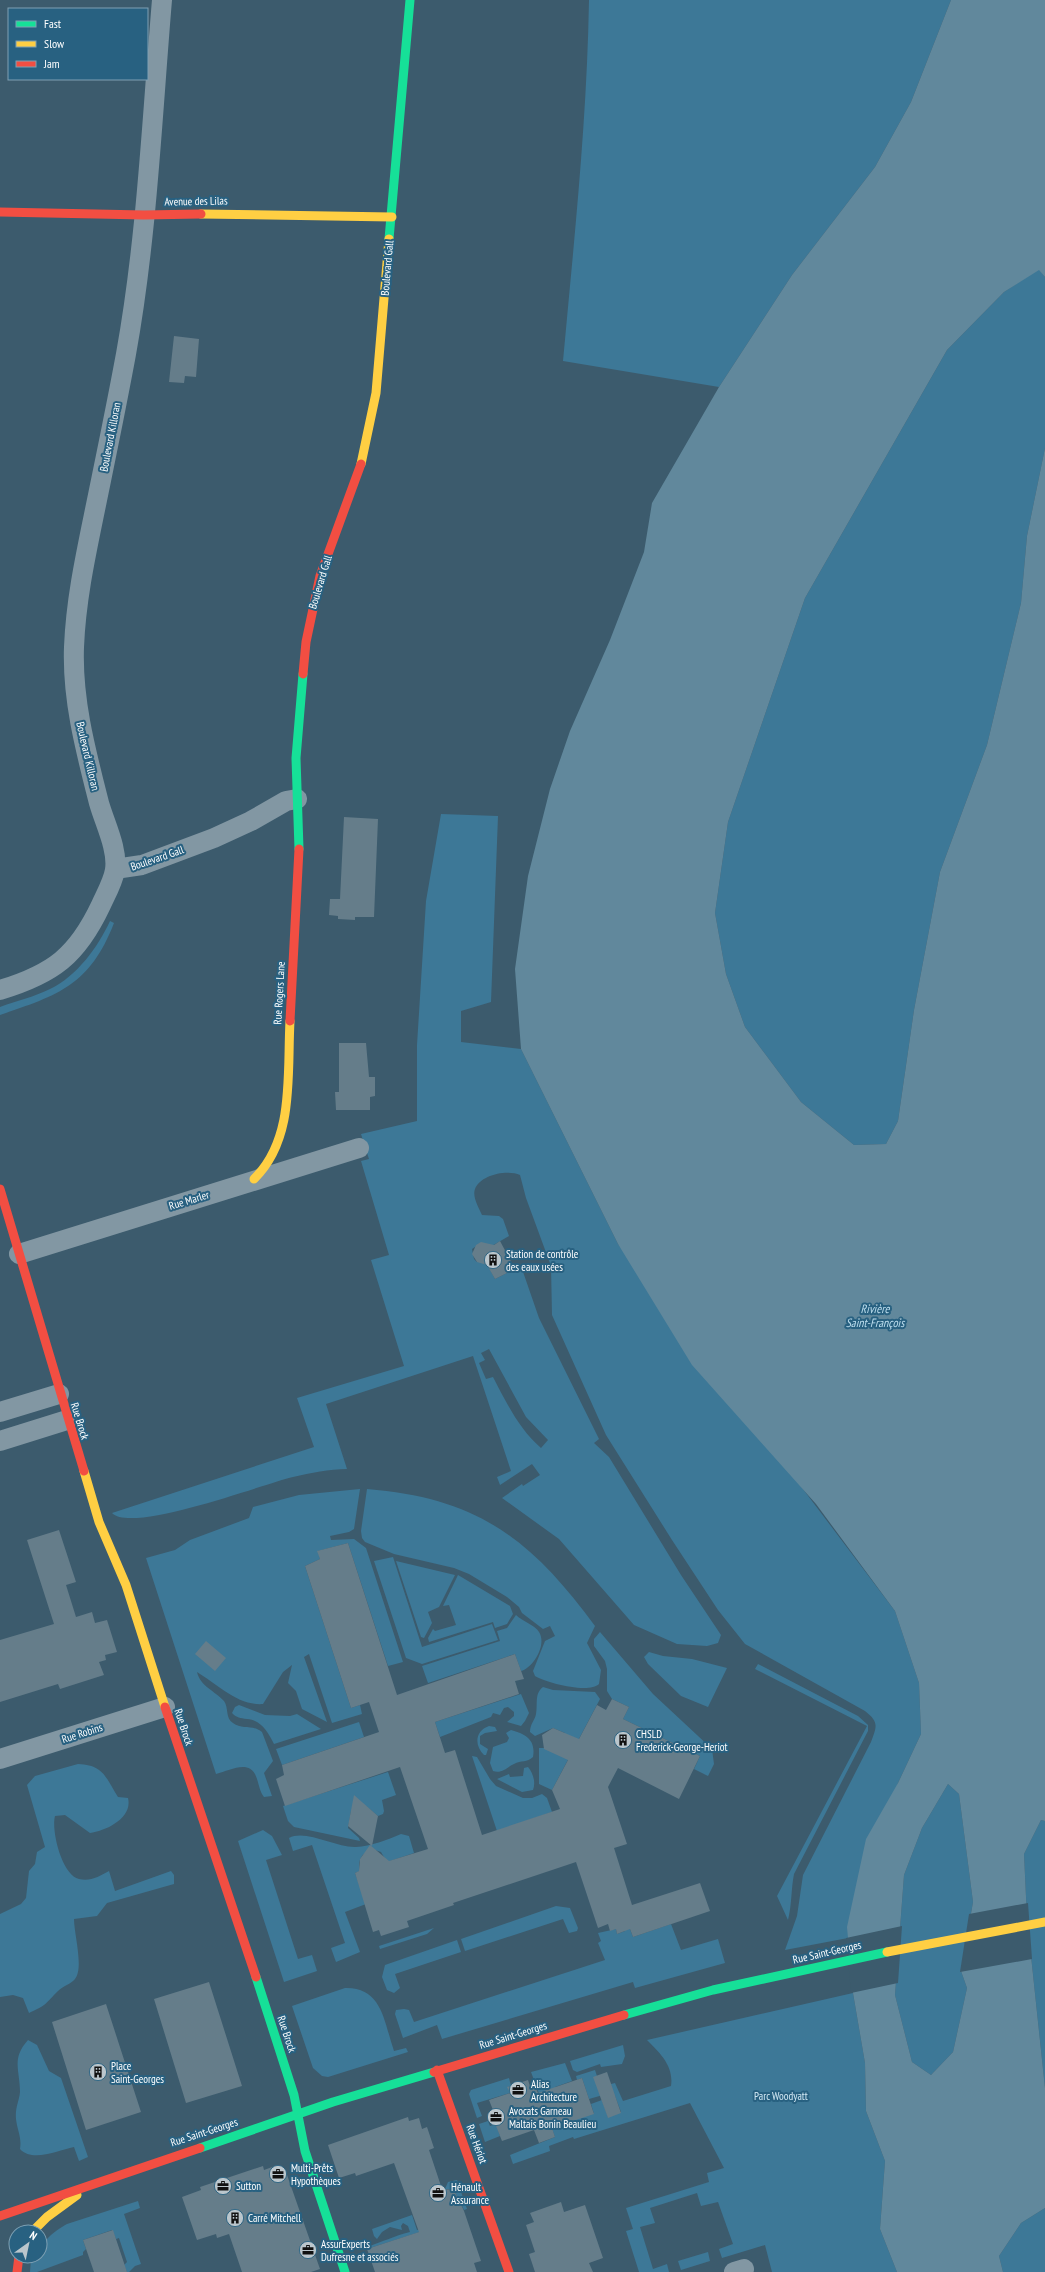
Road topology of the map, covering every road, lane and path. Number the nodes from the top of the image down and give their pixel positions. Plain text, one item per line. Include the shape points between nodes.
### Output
1 (162, 0) edge
2 (410, 0) edge
3 (0, 212) edge
4 (144, 215) junction
5 (392, 217) junction
6 (297, 799) junction
7 (115, 869) junction
8 (0, 990) edge
9 (359, 1148) dead end
10 (254, 1180) junction
11 (0, 1189) edge
12 (19, 1254) junction
13 (59, 1394) junction
14 (0, 1412) edge
15 (67, 1420) junction
16 (0, 1441) edge
17 (165, 1707) junction
18 (0, 1759) edge
19 (1045, 1922) edge
20 (437, 2070) junction
21 (298, 2113) junction
22 (94, 2182) junction
23 (0, 2216) edge
24 (40, 2224) edge
25 (345, 2272) edge
26 (509, 2272) edge

1 - 4 street, Boulevard Killoran
2 - 5 street, Boulevard Gall
3 - 4 street, Avenue des Lilas
4 - 5 street, Avenue des Lilas via 245,213
4 - 7 street, Boulevard Killoran via 132,321 113,426 83,565 75,621 74,650 81,728 112,847
5 - 6 street, Boulevard Gall via 376,393 368,438 359,472 320,576 308,623 296,758
6 - 7 street, Boulevard Gall via 286,801 214,838 142,865
6 - 10 street, Rue Rogers Lane via 299,840 285,1117 274,1158
7 - 8 street, Boulevard Gall via 97,915 64,960 33,980
9 - 10 street, Rue Marler
10 - 12 street, Rue Marler
11 - 12 street, Rue Brock
12 - 13 street, Rue Brock
13 - 14 street
13 - 15 street, Rue Brock
15 - 16 street
15 - 17 street, Rue Brock via 99,1522 126,1585
17 - 18 street, Rue Robins
17 - 21 street, Rue Brock via 267,2010
19 - 20 street, Rue Saint-Georges via 859,1957 713,1990
20 - 21 street, Rue Saint-Georges
20 - 26 street, Rue Hériot
21 - 22 street, Rue Saint-Georges
21 - 25 street, Rue Brock via 305,2151
22 - 23 street, Rue Saint-Georges
22 - 24 street

